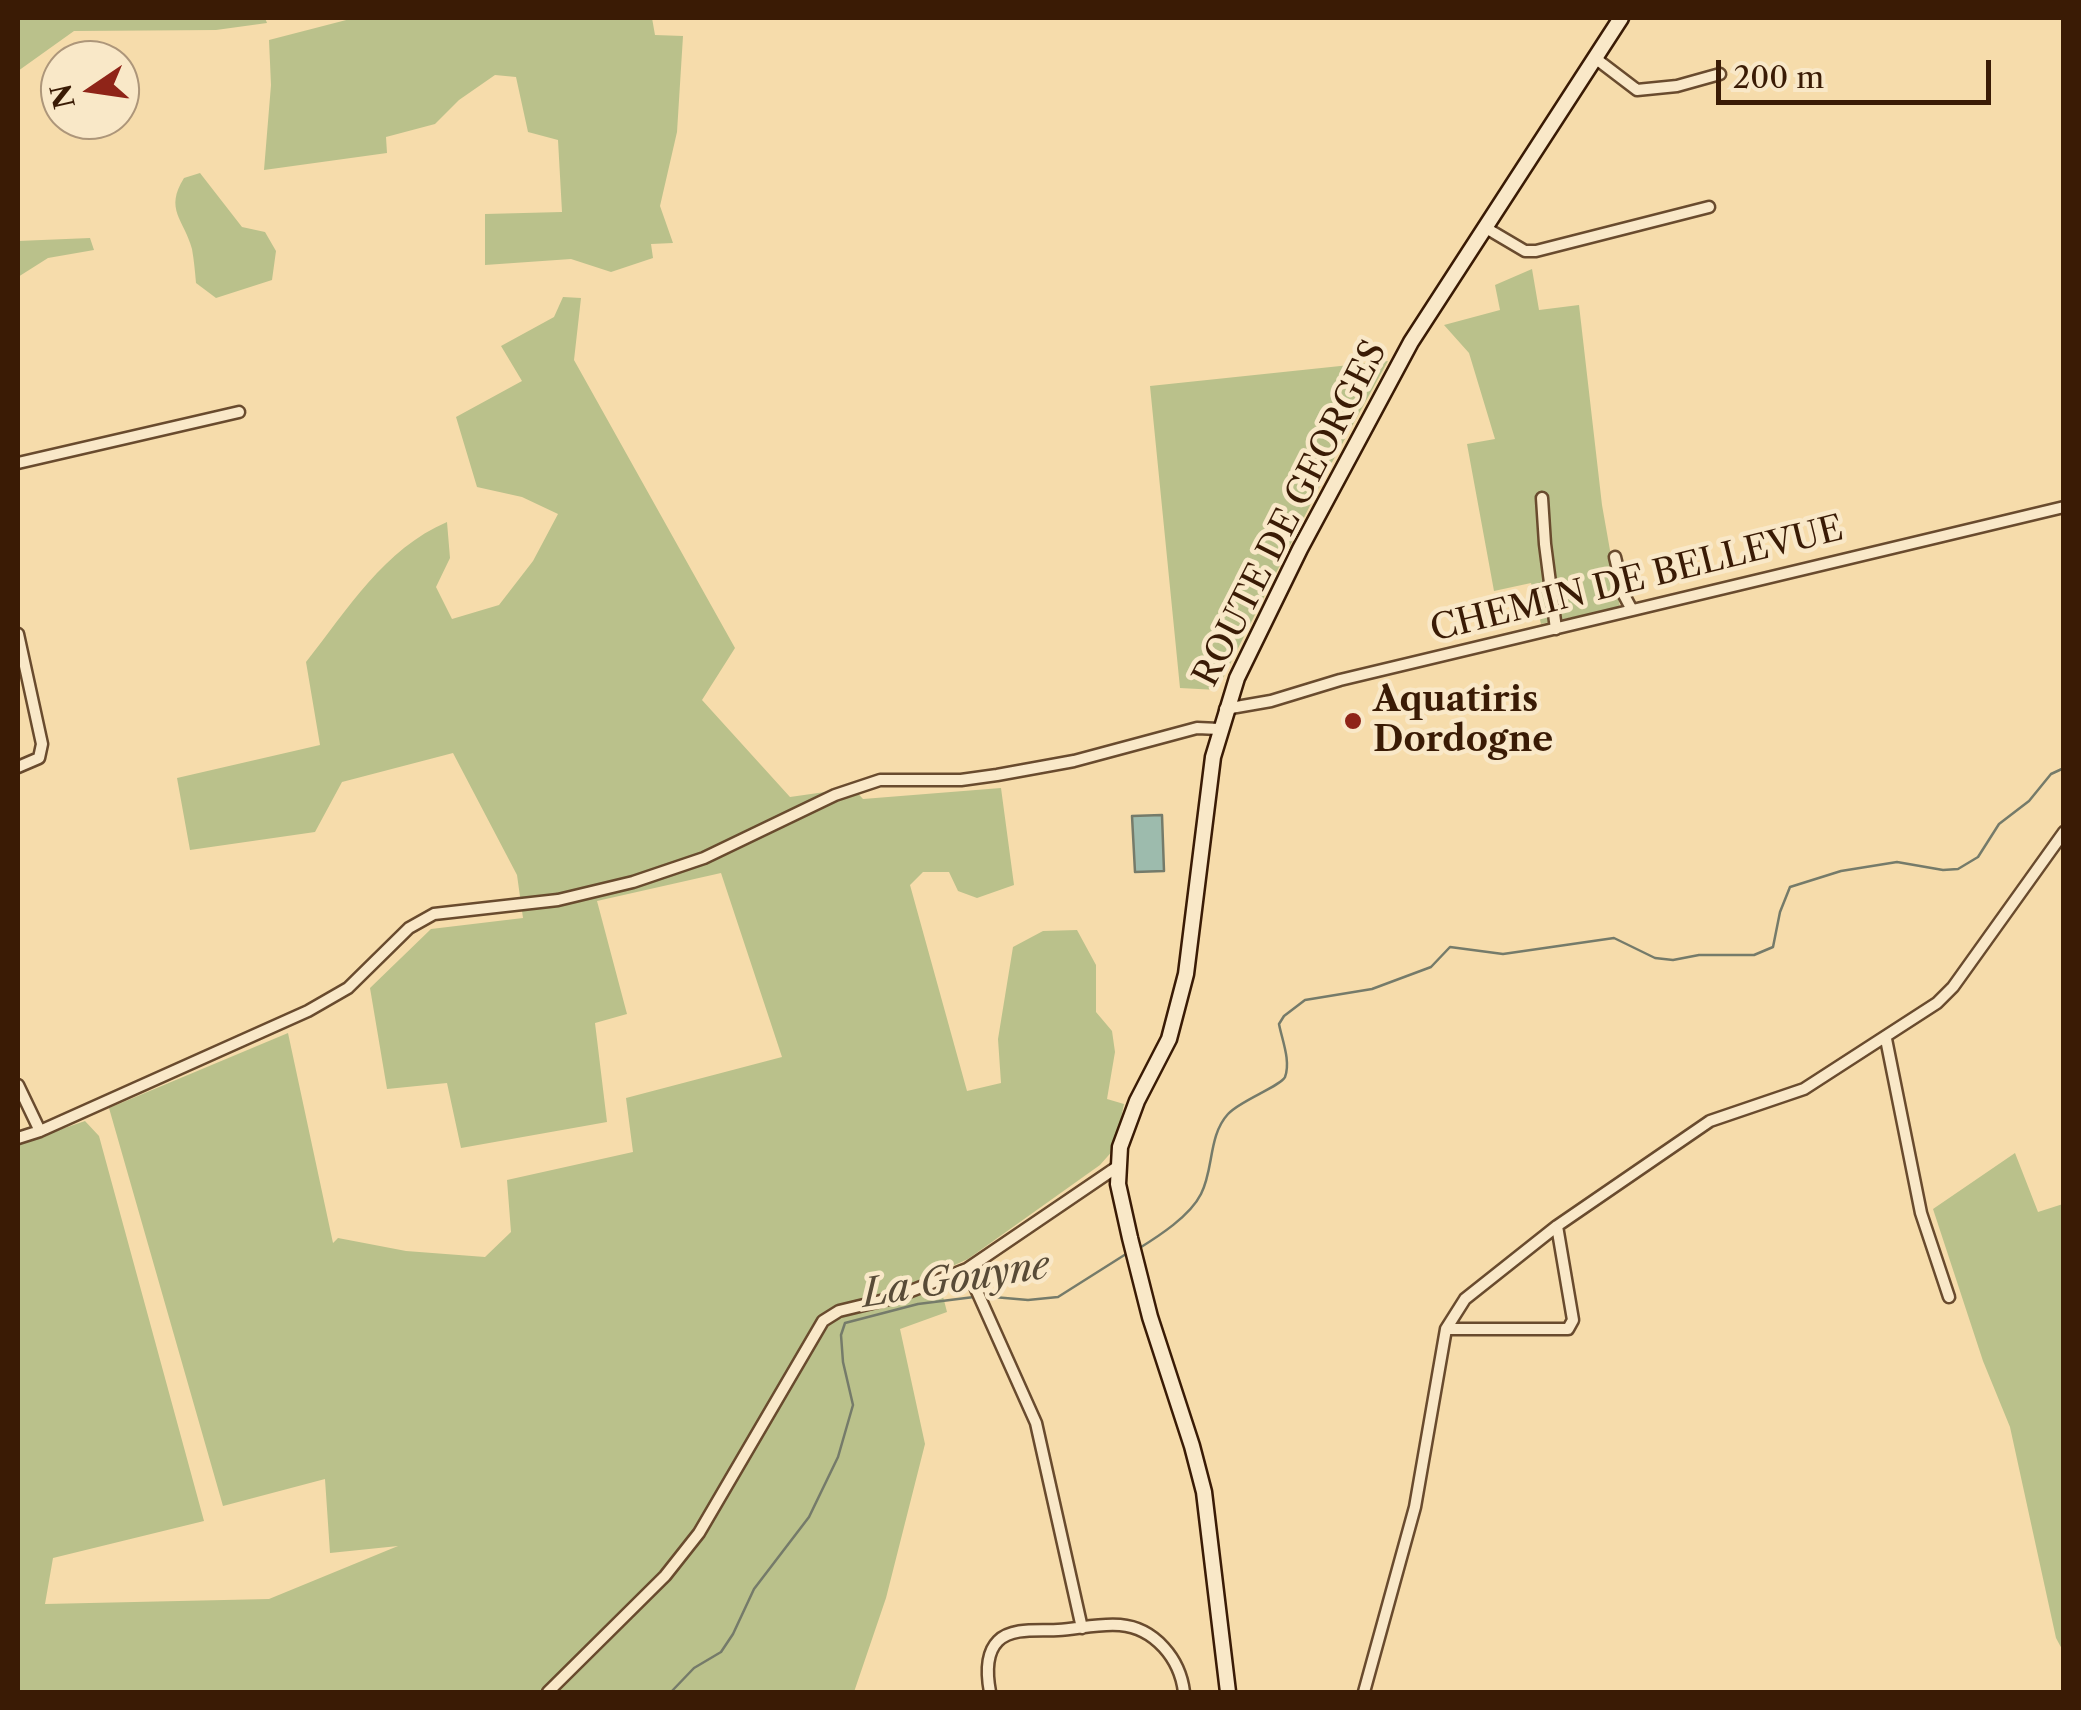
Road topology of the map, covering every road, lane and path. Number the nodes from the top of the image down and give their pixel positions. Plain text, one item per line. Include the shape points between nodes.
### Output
1 (1621, 18) edge
2 (1595, 58) junction
3 (1720, 74) dead end
4 (1709, 207) dead end
5 (1486, 228) junction
6 (239, 412) dead end
7 (18, 463) edge
8 (1542, 498) dead end
9 (2064, 507) edge
10 (1615, 557) dead end
11 (1632, 610) junction
12 (1556, 628) junction
13 (18, 634) edge
14 (1225, 709) junction
15 (1219, 729) junction
16 (18, 766) edge
17 (2064, 832) edge
18 (1886, 1039) junction
19 (18, 1085) edge
20 (40, 1131) junction
21 (18, 1138) edge
22 (1117, 1167) junction
23 (1557, 1226) junction
24 (967, 1269) junction
25 (1949, 1297) dead end
26 (1446, 1329) junction
27 (1082, 1628) junction
28 (548, 1692) edge
29 (990, 1692) edge
30 (1184, 1692) edge
31 (1228, 1692) edge
32 (1365, 1692) edge

1 - 2 street, ROUTE DE GEORGES
2 - 3 street via 1636,90
2 - 5 street, ROUTE DE GEORGES
4 - 5 street via 1536,251
5 - 14 street, ROUTE DE GEORGES via 1370,415
6 - 7 street
8 - 12 street
9 - 11 street, CHEMIN DE BELLEVUE
10 - 11 street
11 - 12 street, CHEMIN DE BELLEVUE
12 - 14 street, CHEMIN DE BELLEVUE
13 - 16 street via 42,744 39,758
14 - 15 street, ROUTE DE GEORGES
15 - 20 street via 1197,728 997,775 880,780 633,882 568,899 434,914 409,928 348,988 308,1012
15 - 22 street, ROUTE DE GEORGES via 1186,974
17 - 18 street via 1953,987
18 - 23 street via 1804,1089 1710,1121
18 - 25 street via 1921,1213
19 - 20 street
20 - 21 street
22 - 24 street
22 - 31 street, ROUTE DE GEORGES via 1130,1238 1204,1492
23 - 26 street via 1465,1299
23 - 26 street via 1573,1320 1568,1329
24 - 27 street via 1036,1423
24 - 28 street via 823,1320 699,1533
26 - 32 street via 1415,1506
27 - 29 street via 1008,1633 991,1653
27 - 30 street via 1118,1625 1154,1637 1175,1663

